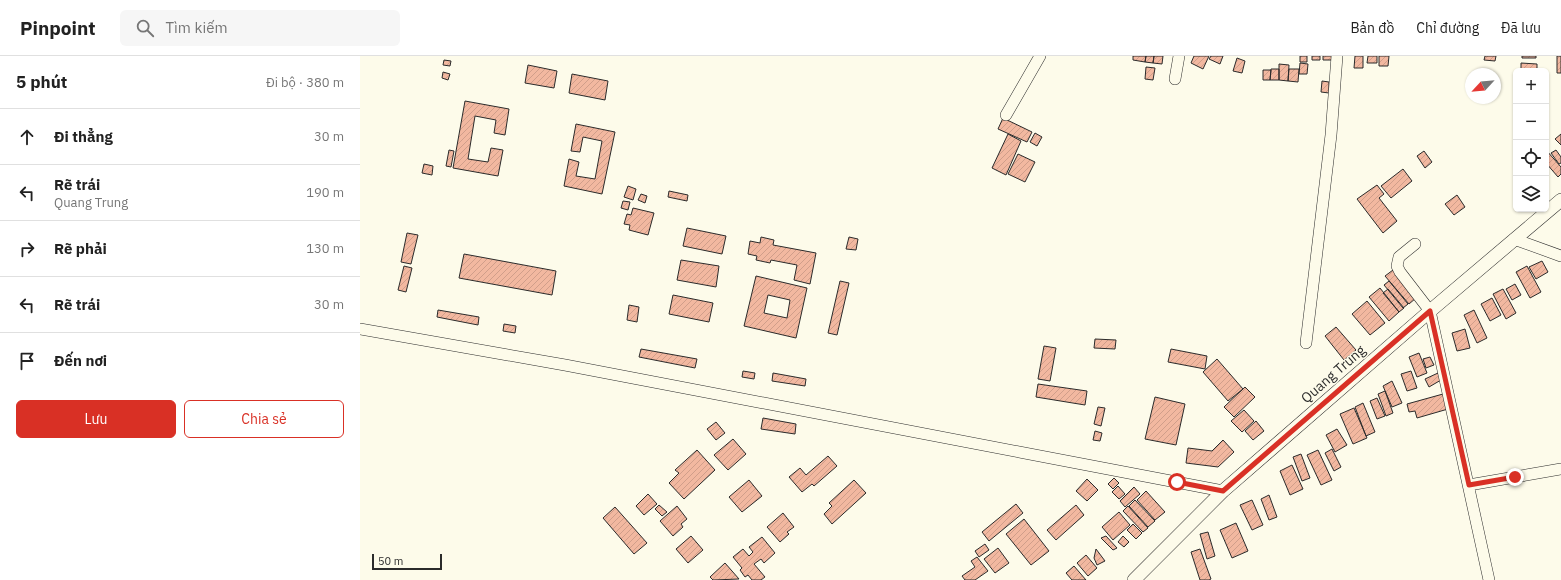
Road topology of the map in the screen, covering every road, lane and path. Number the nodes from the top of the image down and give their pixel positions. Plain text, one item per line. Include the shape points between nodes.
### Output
1 (1040, 56) edge
2 (1179, 56) edge
3 (1336, 56) edge
4 (1175, 79) dead end
5 (1006, 115) dead end
6 (1561, 200) edge
7 (1514, 240) junction
8 (1415, 244) dead end
9 (1561, 256) edge
10 (1430, 311) junction
11 (360, 329) edge
12 (1306, 343) dead end
13 (1561, 469) edge
14 (1469, 485) junction
15 (1223, 491) junction
16 (1134, 580) edge
17 (1489, 580) edge

1 - 5 street
2 - 4 street
3 - 12 street via 1331,135
6 - 7 main road, Quang Trung
7 - 9 street
7 - 10 main road, Quang Trung
8 - 10 street via 1399,257 1397,266
10 - 14 street
10 - 15 main road, Quang Trung
11 - 15 street via 565,365
13 - 14 street
14 - 17 street
15 - 16 main road, Quang Trung

